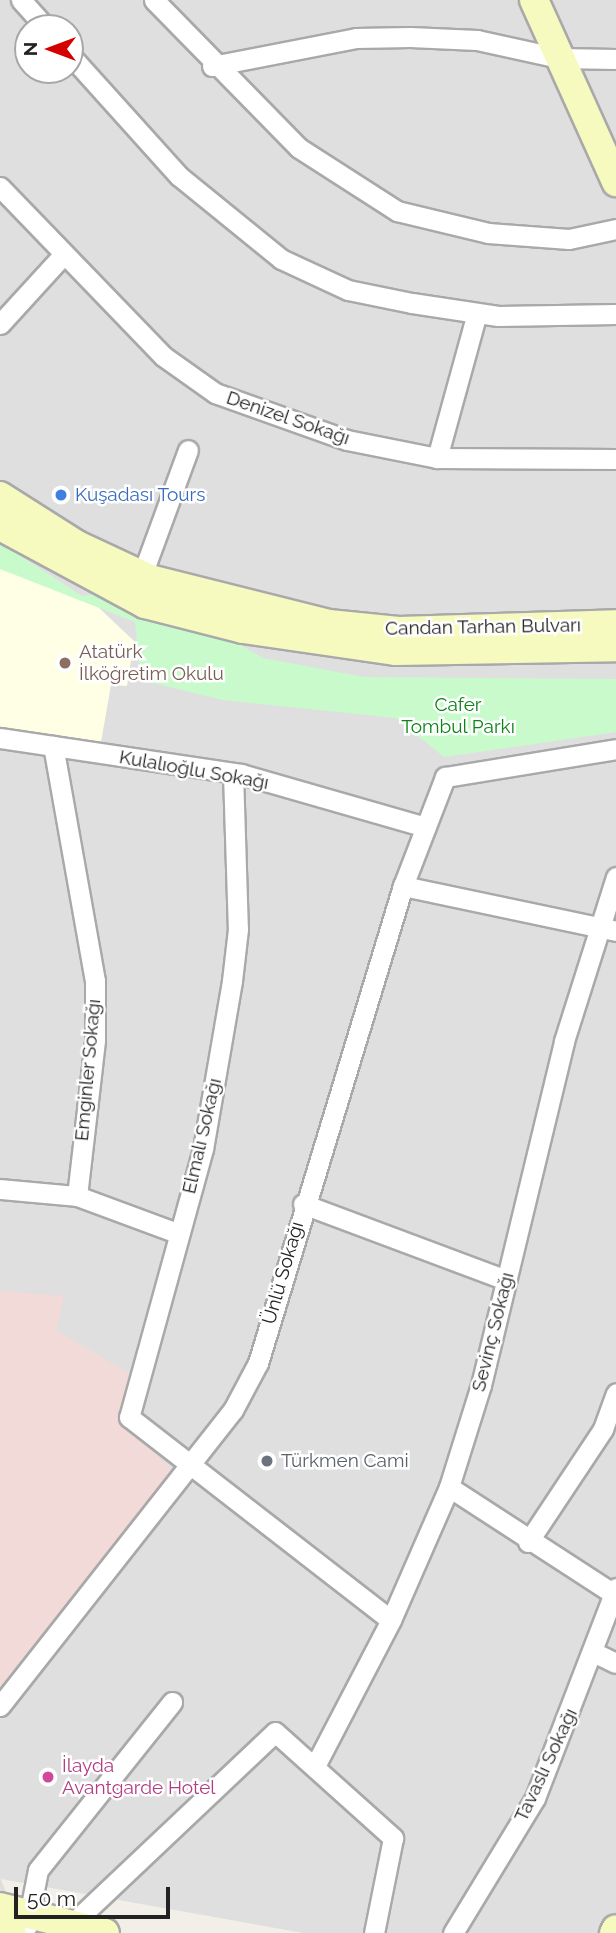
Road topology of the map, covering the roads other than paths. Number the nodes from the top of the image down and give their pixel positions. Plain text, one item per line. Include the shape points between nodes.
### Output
1 (21, 0) edge
2 (154, 0) edge
3 (534, 0) edge
4 (34, 14) edge
5 (559, 58) junction
6 (616, 59) edge
7 (212, 66) junction
8 (84, 71) edge
9 (616, 182) edge
10 (0, 187) edge
11 (616, 229) edge
12 (64, 254) junction
13 (477, 313) junction
14 (616, 314) edge
15 (1, 321) edge
16 (188, 450) dead end
17 (437, 458) junction
18 (616, 459) edge
19 (0, 496) edge
20 (0, 526) edge
21 (142, 575) junction
22 (616, 624) edge
23 (616, 647) edge
24 (0, 738) edge
25 (52, 746) junction
26 (616, 749) edge
27 (233, 773) junction
28 (426, 827) junction
29 (616, 877) edge
30 (403, 886) junction
31 (608, 930) edge
32 (0, 1189) edge
33 (77, 1196) junction
34 (303, 1204) junction
35 (177, 1233) junction
36 (506, 1280) junction
37 (616, 1393) edge
38 (186, 1468) junction
39 (449, 1487) junction
40 (528, 1542) junction
41 (615, 1591) edge
42 (391, 1620) junction
43 (593, 1652) junction
44 (616, 1663) edge
45 (172, 1702) dead end
46 (0, 1706) edge
47 (315, 1766) junction
48 (0, 1907) edge
49 (0, 1922) edge
50 (72, 1924) junction
51 (22, 1926) edge
52 (105, 1933) edge
53 (374, 1933) edge
54 (453, 1933) edge

1 - 4 street
2 - 7 street
3 - 5 main road
5 - 6 street
5 - 7 street via 477,40 356,38
5 - 9 main road
7 - 11 street via 299,148 397,211 488,233 569,239
8 - 13 street via 179,176 281,259 348,290
10 - 12 street, Denizel Sokağı
12 - 15 street
12 - 17 street, Denizel Sokağı via 163,355 215,393 347,440
13 - 14 street
13 - 17 street
16 - 21 street
17 - 18 street, Denizel Sokağı
19 - 21 main road, Candan Tarhan Bulvarı via 77,545
20 - 23 main road, Candan Tarhan Bulvarı via 145,604 243,629 396,650
21 - 22 main road, Candan Tarhan Bulvarı via 329,624 398,631
24 - 25 street, Kulalıoğlu Sokağı
25 - 27 street, Kulalıoğlu Sokağı
25 - 33 street, Emginler Sokağı via 95,981 95,1040
26 - 28 street, Ünlü Sokağı via 444,777
27 - 28 street, Kulalıoğlu Sokağı
27 - 35 street, Elmalı Sokağı via 237,929 232,981 203,1149
28 - 30 street, Ünlü Sokağı
29 - 31 street, Sevinç Sokağı
30 - 31 street
30 - 34 street, Ünlü Sokağı
31 - 36 street, Sevinç Sokağı via 564,1041
32 - 33 street
33 - 35 street
34 - 36 street
34 - 38 street, Ünlü Sokağı via 258,1363 233,1410
35 - 38 street, Elmalı Sokağı via 129,1418
36 - 39 street, Sevinç Sokağı
37 - 40 street via 603,1429
38 - 42 street
38 - 46 street, Ünlü Sokağı
39 - 40 street
39 - 42 street, Sevinç Sokağı
40 - 41 street
41 - 43 street, Tavaslı Sokağı
42 - 47 street, Sevinç Sokağı
43 - 44 street
43 - 54 street, Tavaslı Sokağı via 535,1798
45 - 51 street via 38,1870
47 - 50 street via 275,1732
47 - 53 street via 393,1838
48 - 51 main road
49 - 51 main road
50 - 51 main road
50 - 52 main road

